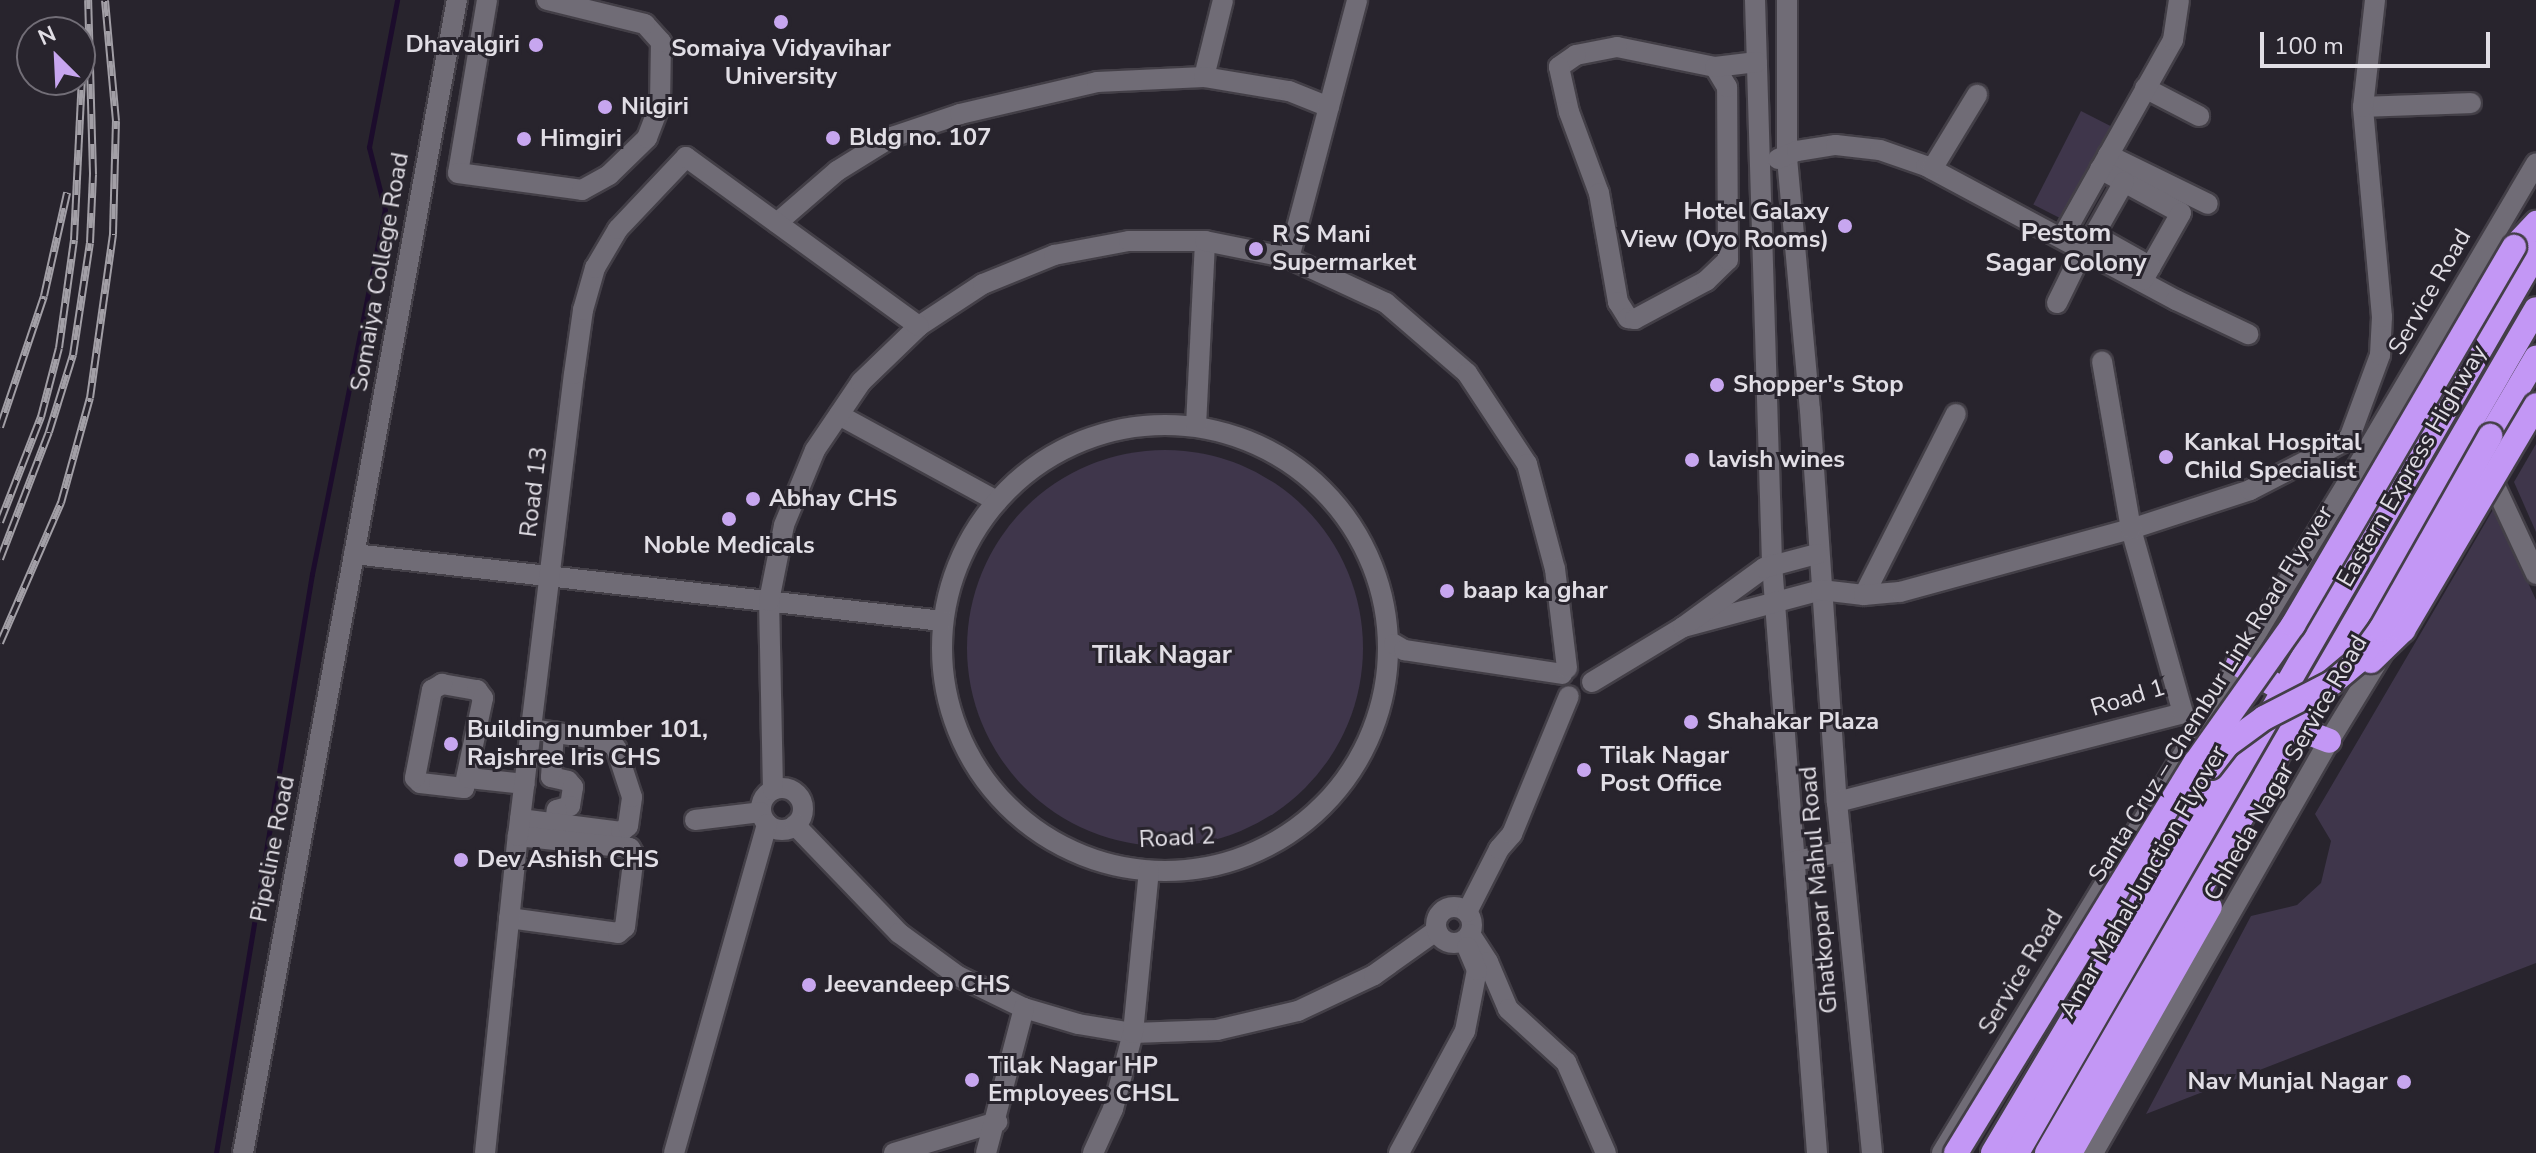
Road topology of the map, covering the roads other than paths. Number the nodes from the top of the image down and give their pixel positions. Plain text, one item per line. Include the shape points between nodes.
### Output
1 (457, 0) edge
2 (487, 0) edge
3 (547, 0) edge
4 (1223, 0) edge
5 (1357, 0) edge
6 (1755, 0) edge
7 (1787, 0) edge
8 (2179, 0) edge
9 (2375, 0) edge
10 (1757, 62) junction
11 (1715, 67) junction
12 (1204, 77) junction
13 (442, 81) junction
14 (472, 88) junction
15 (2145, 88) junction
16 (1977, 95) dead end
17 (2471, 103) dead end
18 (1329, 107) junction
19 (2363, 107) junction
20 (2199, 116) dead end
21 (1787, 158) junction
22 (1762, 162) junction
23 (2104, 162) junction
24 (2536, 163) edge
25 (426, 166) junction
26 (1932, 169) junction
27 (458, 173) junction
28 (2124, 182) junction
29 (2208, 204) dead end
30 (777, 223) junction
31 (2536, 223) edge
32 (2063, 236) junction
33 (1205, 241) junction
34 (2084, 248) junction
35 (2525, 250) edge
36 (1289, 258) junction
37 (2147, 274) junction
38 (2057, 303) dead end
39 (2536, 309) edge
40 (919, 326) junction
41 (2248, 334) dead end
42 (2536, 358) edge
43 (2102, 361) dead end
44 (2536, 405) edge
45 (1956, 414) dead end
46 (839, 415) junction
47 (2536, 417) edge
48 (1196, 426) junction
49 (2349, 439) junction
50 (2369, 447) junction
51 (2495, 486) junction
52 (997, 501) junction
53 (2131, 529) junction
54 (354, 554) junction
55 (1817, 554) junction
56 (1772, 564) junction
57 (2536, 574) edge
58 (551, 576) junction
59 (1821, 590) junction
60 (1864, 595) junction
61 (769, 601) junction
62 (1775, 602) junction
63 (942, 621) junction
64 (1683, 627) junction
65 (1394, 644) junction
66 (2326, 644) junction
67 (2238, 664) junction
68 (1565, 671) junction
69 (1592, 682) junction
70 (2332, 683) junction
71 (2280, 688) junction
72 (1569, 696) junction
73 (531, 729) junction
74 (2301, 730) junction
75 (554, 732) junction
76 (2329, 741) junction
77 (469, 778) junction
78 (525, 784) junction
79 (773, 790) junction
80 (1837, 802) junction
81 (695, 820) dead end
82 (777, 823) junction
83 (554, 824) junction
84 (519, 828) junction
85 (1841, 852) junction
86 (1795, 861) junction
87 (1149, 871) junction
88 (1467, 912) junction
89 (509, 918) junction
90 (1437, 930) junction
91 (1467, 937) junction
92 (1024, 1008) junction
93 (1133, 1033) junction
94 (997, 1122) junction
95 (2057, 1149) edge
96 (243, 1153) edge
97 (485, 1153) edge
98 (674, 1153) edge
99 (894, 1153) edge
100 (986, 1153) edge
101 (1093, 1153) edge
102 (1399, 1153) edge
103 (1606, 1153) edge
104 (1817, 1153) edge
105 (1872, 1153) edge
106 (1942, 1153) edge
107 (1956, 1153) edge
108 (1974, 1153) edge
109 (1993, 1153) edge
110 (2017, 1153) edge
111 (2093, 1153) edge

1 - 13 street, Somaiya College Road
2 - 14 street
3 - 27 street via 645,24 661,42 660,104 647,138 609,175 582,190
4 - 12 street
5 - 18 street
6 - 10 street, Ghatkopar Mahul Road
7 - 21 street, Ghatkopar Mahul Road
8 - 15 street via 2173,40
9 - 19 street
10 - 11 street
10 - 22 street, Ghatkopar Mahul Road
11 - 11 street via 1727,87 1728,260 1706,281 1628,318 1618,302 1599,193 1569,112 1559,67 1576,55 1617,47
12 - 18 street via 1289,91
12 - 30 street via 1097,82 960,114 892,137 837,171
13 - 14 street
13 - 25 street, Somaiya College Road
14 - 27 street
15 - 20 street
15 - 23 street
16 - 26 street
17 - 19 street
18 - 36 street
19 - 49 street via 2382,317 2380,355
21 - 22 street
21 - 26 street via 1797,151 1836,145 1880,150
21 - 55 street, Ghatkopar Mahul Road
22 - 56 street, Ghatkopar Mahul Road
23 - 28 street
23 - 29 street
23 - 32 street
24 - 50 street, Service Road
25 - 27 street
25 - 54 street, Somaiya College Road
26 - 32 street
28 - 37 street via 2094,235
28 - 37 street via 2181,213
30 - 40 street, Road 13
30 - 58 street, Road 13 via 686,157 618,229 595,268 583,310
31 - 35 highway, Santa Cruz – Chembur Link Road Flyover
32 - 34 street
33 - 36 street
33 - 40 street via 1129,241 1054,255 983,284
33 - 48 street
34 - 37 street
34 - 38 street
35 - 66 highway, Eastern Express Highway
35 - 107 highway, Santa Cruz – Chembur Link Road Flyover, bridge via 2293,625 2196,762
36 - 68 street via 1386,303 1467,373 1527,464 1555,569
37 - 41 street via 2176,300
39 - 66 highway, Eastern Express Highway
40 - 46 street via 861,382
42 - 70 highway, Santa Cruz – Chembur Link Road Flyover, bridge via 2381,629 2357,662
43 - 53 street, Road 1
44 - 70 highway, bridge via 2403,630 2366,666
45 - 60 street
46 - 52 street
46 - 61 street via 815,450 784,525
47 - 51 street, Chheda Nagar Service Road
48 - 52 street, Road 2 via 1125,428 1058,451
48 - 65 street, Road 2 via 1258,444 1314,479 1356,529 1382,589
49 - 50 street
49 - 53 street via 2250,490
50 - 67 street, Service Road
51 - 57 street
51 - 76 street, Chheda Nagar Service Road via 2414,603
52 - 63 street, Road 2 via 961,553
53 - 60 street via 1900,592
53 - 80 street, Road 1 via 2183,713
54 - 58 street
54 - 96 street, Pipeline Road
55 - 56 street
55 - 59 street, Ghatkopar Mahul Road
56 - 62 street, Ghatkopar Mahul Road
56 - 64 street
58 - 61 street
58 - 73 street, Road 13
59 - 60 street
59 - 62 street
59 - 80 street, Ghatkopar Mahul Road
61 - 63 street
61 - 79 street
62 - 64 street
62 - 86 street, Ghatkopar Mahul Road
63 - 87 street, Road 2 via 942,682 959,739 991,791 1035,831 1089,859
64 - 69 street
65 - 68 street via 1404,650
65 - 87 street, Road 2 via 1376,724 1340,787 1286,835 1220,864
66 - 71 highway
66 - 74 highway
66 - 95 highway
66 - 110 highway, Amar Mahal Junction Flyover
67 - 71 highway
67 - 106 street, Service Road
68 - 69 street via 1582,666
68 - 72 street via 1562,689
69 - 72 street via 1584,695
70 - 108 highway, Santa Cruz – Chembur Link Road Flyover, bridge via 2227,745
71 - 109 highway via 2210,787
72 - 88 street via 1512,834
73 - 75 street
73 - 78 street, Road 13
74 - 76 highway
74 - 95 highway via 2261,816
75 - 83 street via 551,777 573,787 570,806 557,810
75 - 83 street via 613,744 632,797 628,826 621,832
76 - 111 street, Chheda Nagar Service Road
77 - 77 street via 464,788 415,778 432,690 438,685 482,694
77 - 78 street
78 - 84 street, Road 13
79 - 82 street via 762,802
79 - 82 street via 786,788 798,795 803,814
80 - 85 street, Ghatkopar Mahul Road
81 - 82 street
82 - 92 street via 899,933 958,976
82 - 98 street via 756,872
83 - 84 street
84 - 89 street, Road 13
84 - 89 street via 630,848 634,855 625,927 618,933
85 - 86 street
85 - 105 street, Ghatkopar Mahul Road
86 - 104 street, Ghatkopar Mahul Road
87 - 93 street
88 - 90 street via 1457,906 1445,909 1437,918
88 - 91 street via 1472,923
89 - 97 street, Road 13
90 - 91 street via 1449,942
90 - 93 street via 1374,975 1298,1011 1217,1030
91 - 102 street via 1477,970 1465,1031
91 - 103 street via 1488,962 1508,1009 1566,1062
92 - 93 street
92 - 94 street
93 - 101 street via 1113,1109
94 - 99 street
94 - 100 street

